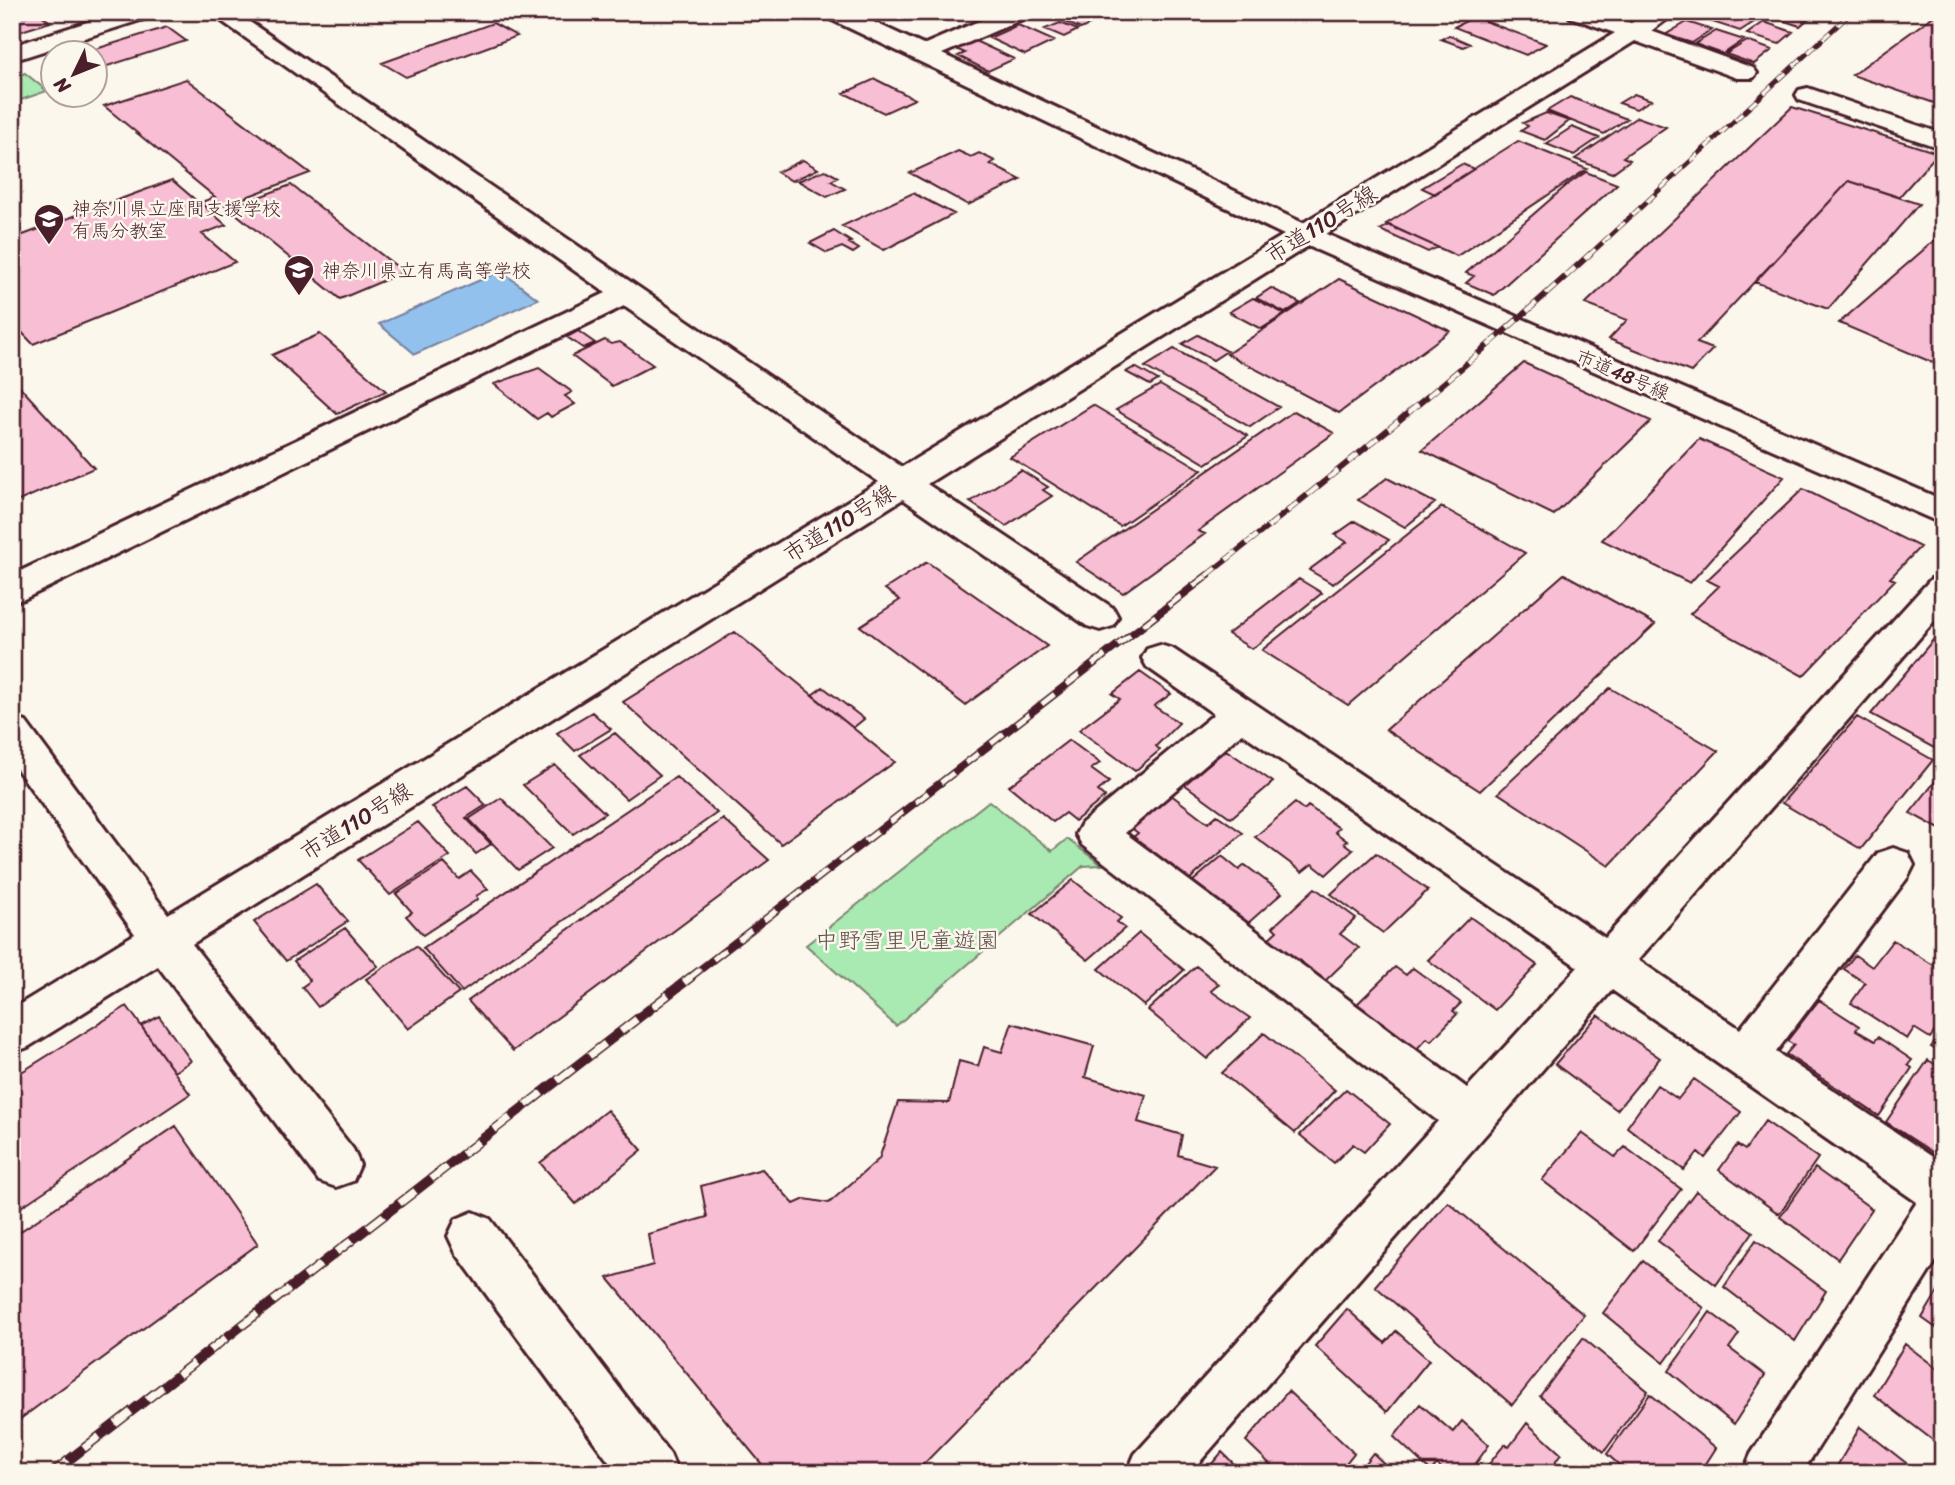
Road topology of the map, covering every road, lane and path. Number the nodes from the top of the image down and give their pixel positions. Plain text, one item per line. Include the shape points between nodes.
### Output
1 (142, 12) edge
2 (220, 12) edge
3 (1019, 12) edge
4 (1578, 12) edge
5 (1665, 12) edge
6 (836, 13) edge
7 (1633, 32) junction
8 (915, 50) junction
9 (12, 54) edge
10 (1745, 73) dead end
11 (1808, 95) dead end
12 (1943, 142) edge
13 (1304, 234) junction
14 (626, 294) junction
15 (904, 483) junction
16 (1943, 513) edge
17 (1943, 588) edge
18 (12, 590) edge
19 (1100, 617) dead end
20 (1160, 658) dead end
21 (1240, 713) junction
22 (12, 732) edge
23 (1893, 865) dead end
24 (163, 940) junction
25 (1608, 961) junction
26 (12, 1033) edge
27 (1745, 1056) junction
28 (1469, 1117) junction
29 (336, 1165) dead end
30 (1943, 1192) edge
31 (1943, 1206) edge
32 (473, 1236) dead end
33 (651, 1473) edge
34 (1154, 1473) edge
35 (1770, 1473) edge

1 - 9 street
2 - 14 street
3 - 8 street
4 - 7 street
5 - 7 street, 市道110号線
6 - 8 street, 市道48号線
7 - 10 street
7 - 13 street, 市道110号線
8 - 13 street, 市道48号線
11 - 12 street
13 - 15 street, 市道110号線
13 - 16 street, 市道48号線
14 - 15 street
14 - 18 street
15 - 19 street
15 - 24 street, 市道110号線
17 - 25 street
20 - 21 street
21 - 25 street
21 - 28 street via 1096,834
22 - 24 street
23 - 27 street
24 - 26 street, 市道110号線
24 - 29 street
25 - 27 street
25 - 28 street
27 - 30 street
28 - 34 street
31 - 35 street
32 - 33 street

